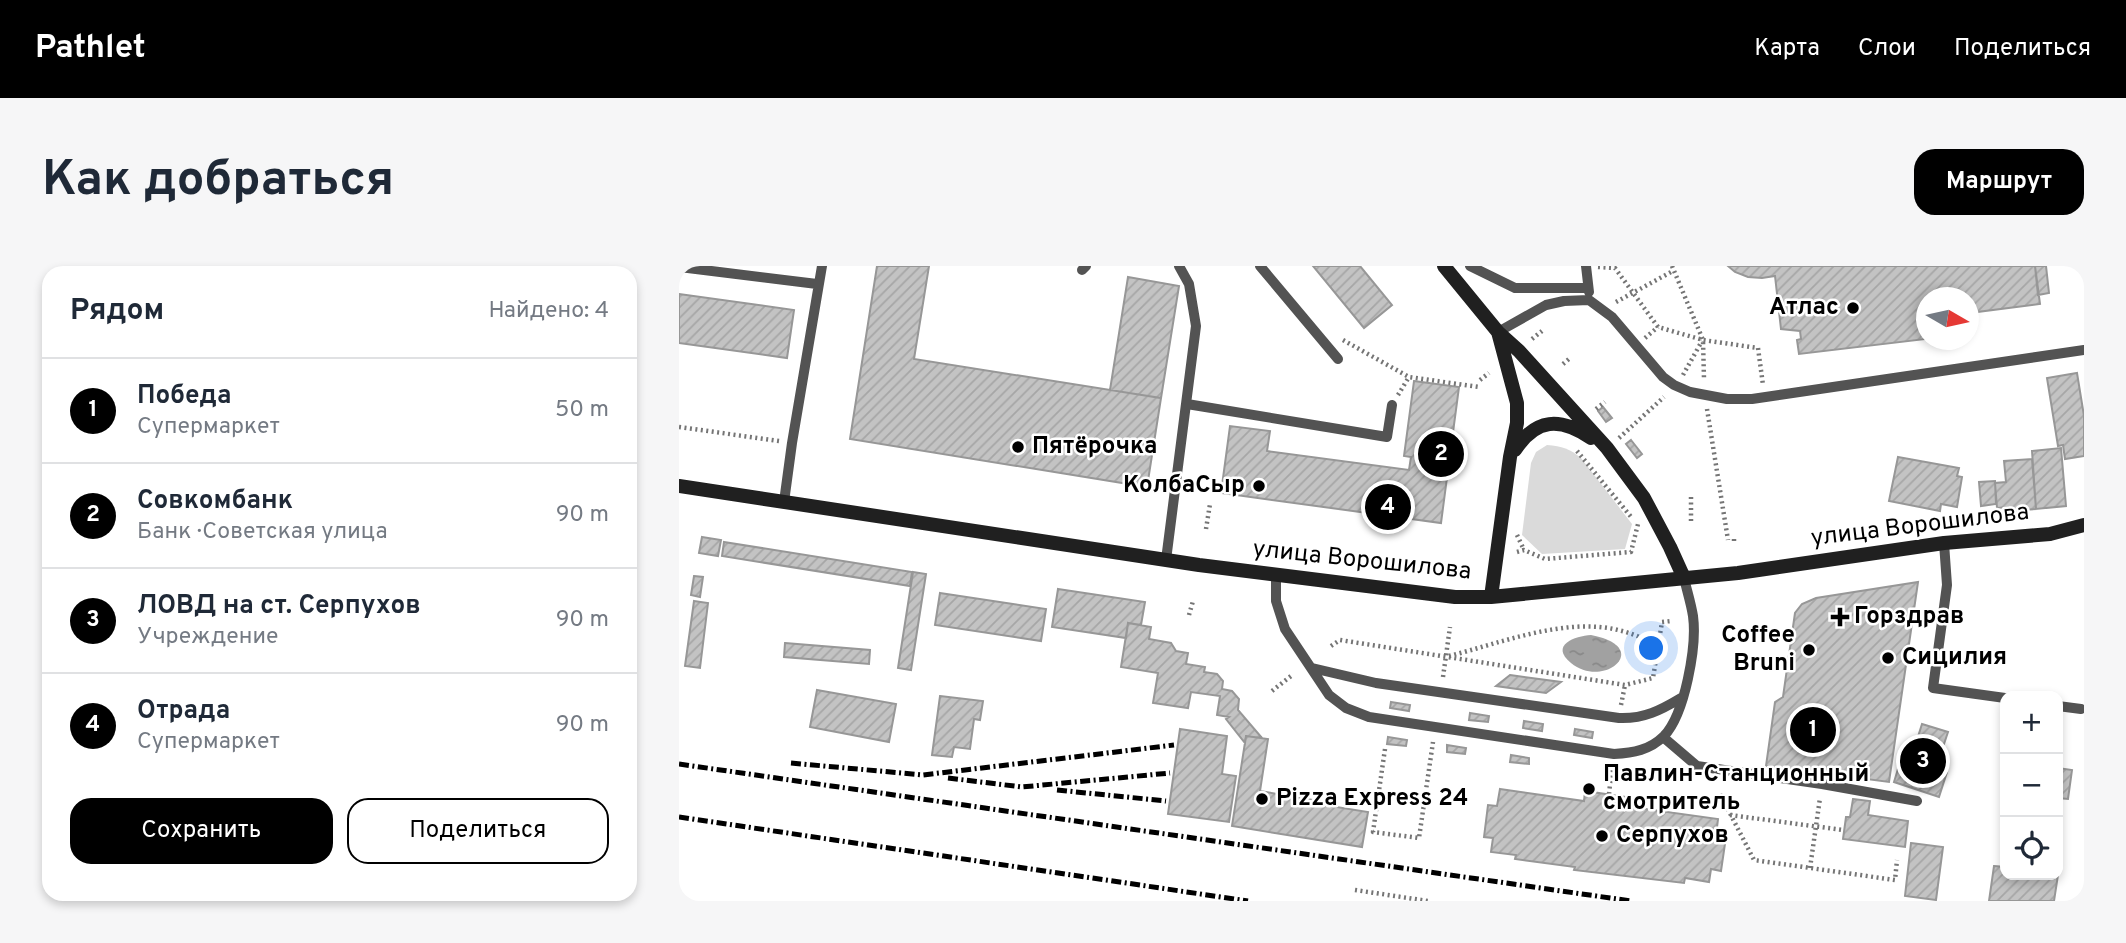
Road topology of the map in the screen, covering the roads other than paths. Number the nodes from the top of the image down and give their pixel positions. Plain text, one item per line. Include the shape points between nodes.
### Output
1 (822, 266) edge
2 (1179, 266) edge
3 (1260, 266) edge
4 (1444, 266) edge
5 (1470, 266) edge
6 (1586, 266) edge
7 (679, 267) edge
8 (817, 284) junction
9 (1588, 288) junction
10 (1589, 300) junction
11 (1498, 332) junction
12 (2084, 350) edge
13 (1338, 359) dead end
14 (1187, 404) junction
15 (1392, 405) dead end
16 (1607, 449) junction
17 (1510, 457) junction
18 (679, 486) edge
19 (784, 502) junction
20 (2084, 524) edge
21 (1944, 543) junction
22 (1166, 560) junction
23 (1276, 575) junction
24 (1684, 578) junction
25 (1491, 597) junction
26 (1312, 668) junction
27 (2000, 697) edge
28 (1681, 698) junction
29 (2063, 707) edge
30 (2081, 709) dead end
31 (1663, 737) junction
32 (1917, 800) dead end

1 - 8 lane
2 - 14 lane via 1189,284 1196,326
3 - 13 lane
4 - 11 main road
5 - 9 lane via 1515,288
6 - 9 lane
7 - 8 lane
8 - 19 lane
9 - 10 lane
10 - 11 lane via 1546,305
10 - 12 lane via 1612,317 1674,385 1727,399
11 - 16 main road
11 - 17 main road via 1517,402
14 - 15 lane via 1387,437
14 - 22 lane
16 - 17 main road via 1578,429 1559,423 1525,434
16 - 24 main road via 1649,508
17 - 25 main road
18 - 19 main road, улица Ворошилова
19 - 22 main road, улица Ворошилова
20 - 21 main road, улица Ворошилова via 2050,534
21 - 24 main road, улица Ворошилова
21 - 27 lane via 1947,585 1933,688
22 - 23 main road, улица Ворошилова
23 - 25 main road, улица Ворошилова via 1455,597
23 - 26 lane via 1276,601 1285,629
24 - 25 main road, улица Ворошилова
24 - 28 lane via 1693,618 1689,671
26 - 28 lane via 1376,683 1619,718 1653,714
26 - 31 lane via 1329,695 1369,717 1614,754 1643,750
28 - 31 lane
29 - 30 lane
31 - 32 lane via 1697,766

